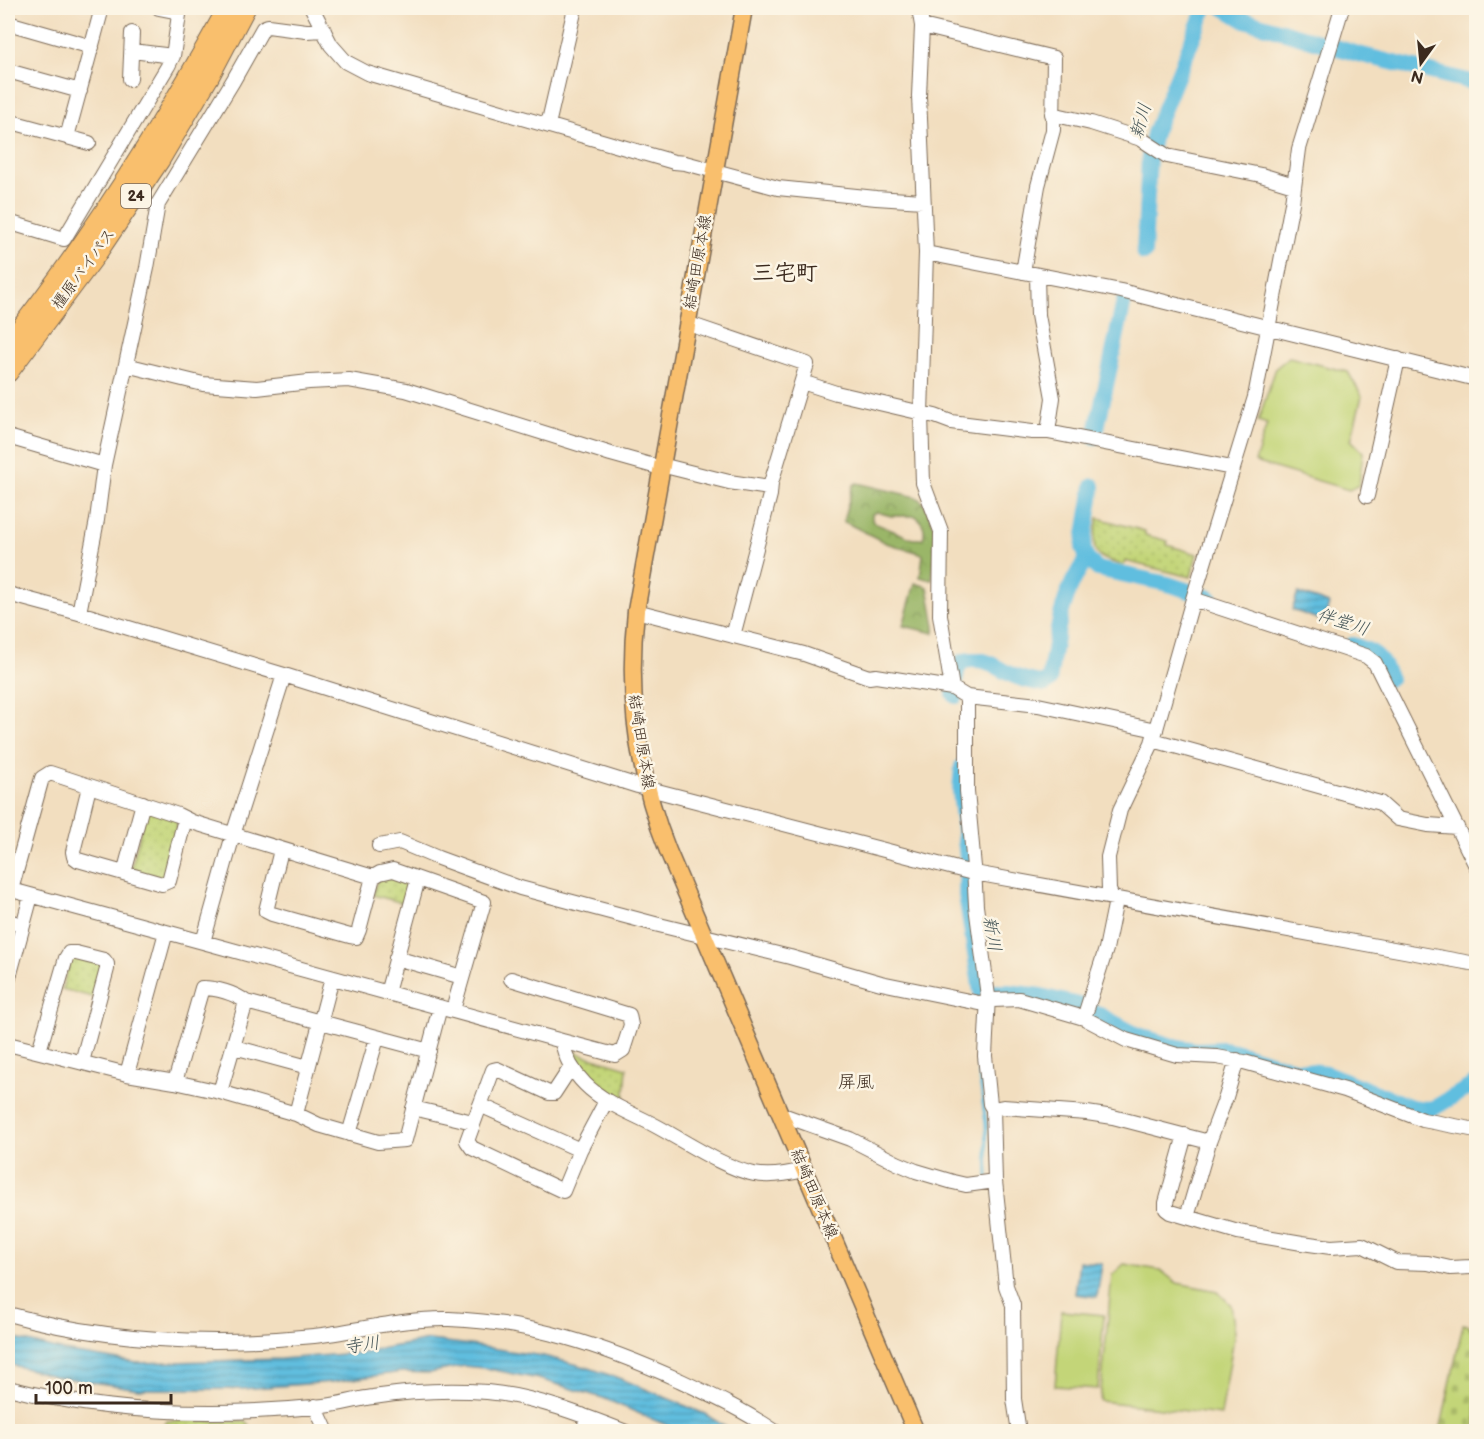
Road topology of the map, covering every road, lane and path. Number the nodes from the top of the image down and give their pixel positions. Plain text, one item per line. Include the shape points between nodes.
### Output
1 (102, 8) edge
2 (159, 8) edge
3 (223, 8) edge
4 (228, 8) edge
5 (243, 8) edge
6 (312, 8) edge
7 (575, 8) edge
8 (744, 8) edge
9 (919, 8) edge
10 (1342, 8) edge
11 (180, 10) edge
12 (8, 23) edge
13 (922, 26) junction
14 (324, 30) junction
15 (132, 33) dead end
16 (92, 47) junction
17 (132, 51) junction
18 (173, 56) junction
19 (8, 71) edge
20 (130, 78) dead end
21 (80, 91) junction
22 (1052, 114) junction
23 (8, 121) edge
24 (548, 125) junction
25 (67, 137) junction
26 (89, 142) dead end
27 (713, 171) junction
28 (1294, 185) junction
29 (923, 201) junction
30 (8, 222) edge
31 (926, 252) junction
32 (1023, 272) junction
33 (1037, 275) junction
34 (687, 321) junction
35 (1269, 328) junction
36 (8, 343) edge
37 (1398, 359) junction
38 (8, 365) edge
39 (126, 365) junction
40 (8, 372) edge
41 (1476, 379) edge
42 (802, 382) junction
43 (921, 414) junction
44 (1048, 432) junction
45 (8, 437) edge
46 (104, 465) junction
47 (661, 468) junction
48 (1232, 468) junction
49 (770, 488) junction
50 (1367, 496) dead end
51 (8, 594) edge
52 (1194, 594) junction
53 (636, 611) junction
54 (79, 613) junction
55 (732, 636) junction
56 (284, 675) junction
57 (952, 688) junction
58 (968, 697) junction
59 (1154, 735) junction
60 (89, 787) junction
61 (647, 788) junction
62 (143, 803) junction
63 (185, 819) junction
64 (1457, 827) junction
65 (233, 835) junction
66 (379, 846) dead end
67 (281, 850) junction
68 (1476, 866) edge
69 (969, 872) junction
70 (124, 873) junction
71 (373, 877) junction
72 (418, 879) junction
73 (9, 890) edge
74 (31, 896) junction
75 (1114, 899) junction
76 (8, 921) edge
77 (22, 925) junction
78 (166, 932) junction
79 (703, 936) junction
80 (203, 942) junction
81 (396, 958) junction
82 (1476, 964) edge
83 (462, 977) junction
84 (332, 978) junction
85 (512, 980) dead end
86 (8, 981) edge
87 (387, 993) junction
88 (246, 1002) junction
89 (987, 1002) junction
90 (447, 1009) junction
91 (1084, 1018) junction
92 (321, 1022) junction
93 (377, 1038) junction
94 (562, 1041) junction
95 (8, 1044) edge
96 (234, 1047) junction
97 (39, 1051) junction
98 (429, 1051) junction
99 (1237, 1060) junction
100 (82, 1062) junction
101 (308, 1067) junction
102 (571, 1067) junction
103 (128, 1074) junction
104 (175, 1082) junction
105 (220, 1092) junction
106 (606, 1101) junction
107 (480, 1105) junction
108 (413, 1108) junction
109 (993, 1109) junction
110 (296, 1114) junction
111 (780, 1114) junction
112 (473, 1122) junction
113 (1476, 1130) edge
114 (349, 1134) junction
115 (1185, 1136) junction
116 (1209, 1142) junction
117 (580, 1150) junction
118 (804, 1170) junction
119 (994, 1181) junction
120 (1187, 1217) junction
121 (1476, 1265) edge
122 (8, 1314) edge
123 (8, 1388) edge
124 (315, 1406) junction
125 (582, 1415) junction
126 (327, 1431) edge
127 (592, 1431) edge
128 (626, 1431) edge
129 (776, 1431) edge
130 (916, 1431) edge
131 (1019, 1431) edge

1 - 16 street
2 - 11 street
3 - 36 highway, 橿原バイパス / 24 via 146,145
4 - 36 highway via 148,147 81,248
5 - 38 highway via 158,157 92,256
5 - 40 highway, 橿原バイパス / 24 via 208,78 160,159 94,257
6 - 14 street
7 - 24 street
8 - 27 main road, 結崎田原本線
9 - 13 street
10 - 28 street via 1299,149
11 - 18 street
12 - 16 street
13 - 22 street via 1054,58
13 - 29 street via 919,96
14 - 24 street via 346,62 367,73
14 - 39 street via 263,28 158,204
15 - 17 street
16 - 21 street
17 - 18 street
17 - 20 street
18 - 30 street via 64,239
19 - 21 street
21 - 25 street
22 - 28 street via 1141,139 1167,156
22 - 32 street via 1053,130 1038,186
23 - 25 street
24 - 27 street
25 - 26 street
27 - 29 street via 778,188
27 - 34 main road, 結崎田原本線
28 - 35 street
29 - 31 street
31 - 32 street
31 - 43 street
32 - 33 street
33 - 35 street via 1121,291
33 - 44 street via 1038,315 1053,398
34 - 42 street via 807,364
34 - 47 main road, 結崎田原本線
35 - 37 street
35 - 48 street via 1255,397
37 - 41 street
37 - 50 street
39 - 46 street
39 - 47 street via 203,384 257,388 349,380 406,390
42 - 43 street
42 - 49 street
43 - 44 street via 951,422
43 - 57 street via 923,483 940,531 939,615
44 - 48 street
45 - 46 street
46 - 54 street
47 - 49 street
47 - 53 main road, 結崎田原本線
48 - 52 street
49 - 55 street
51 - 54 street
52 - 59 street
52 - 64 street via 1366,656 1375,663
53 - 55 street
53 - 61 main road, 結崎田原本線 via 631,673 637,738
54 - 56 street
55 - 57 street via 804,654 869,677
56 - 61 street
56 - 65 street
57 - 58 street
58 - 59 street via 1038,705
58 - 69 street
59 - 64 street via 1380,803 1398,819
59 - 75 street via 1120,810 1108,857 1108,890
60 - 62 street
60 - 70 street via 74,857
60 - 73 street via 50,773 42,778
61 - 69 street
61 - 79 main road, 結崎田原本線
62 - 63 street
62 - 70 street
63 - 65 street
63 - 70 street via 169,881 162,884
64 - 68 street
65 - 67 street
65 - 80 street
66 - 79 street via 400,842 520,888
67 - 71 street
67 - 71 street via 266,906 272,914 356,937
69 - 75 street
69 - 89 street
71 - 72 street via 393,870
72 - 81 street
72 - 83 street via 484,902
73 - 74 street
74 - 77 street
74 - 78 street
75 - 82 street
75 - 91 street via 1106,950
76 - 77 street
77 - 86 street
78 - 80 street
78 - 103 street
79 - 89 street via 881,983
79 - 111 main road, 結崎田原本線
80 - 84 street
81 - 83 street
81 - 87 street
83 - 90 street
84 - 87 street
84 - 92 street
85 - 94 street via 629,1015 631,1025 623,1050 615,1055
87 - 90 street
88 - 92 street
88 - 96 street
88 - 104 street via 202,988
89 - 91 street via 1019,999
89 - 109 street via 985,1056
90 - 94 street
90 - 98 street
91 - 99 street via 1126,1040 1177,1056
92 - 93 street
92 - 101 street
93 - 98 street
93 - 114 street
94 - 102 street
95 - 97 street
96 - 101 street
96 - 105 street
97 - 100 street
97 - 100 street via 69,953 104,960 107,969
98 - 108 street
99 - 113 street via 1345,1090 1423,1120
99 - 116 street
100 - 103 street
101 - 110 street
102 - 106 street
102 - 107 street via 554,1093 493,1070
103 - 104 street
104 - 105 street
105 - 110 street
106 - 117 street
106 - 118 street via 730,1166 754,1174
107 - 112 street
107 - 117 street
108 - 112 street
108 - 114 street via 405,1140 378,1142
109 - 115 street via 1087,1113
109 - 119 street
110 - 114 street
111 - 118 main road, 結崎田原本線
111 - 119 street via 850,1139 916,1171 966,1185
112 - 117 street via 467,1141 472,1148 562,1191
115 - 116 street
115 - 120 street via 1166,1209
116 - 120 street
118 - 130 main road, 結崎田原本線
119 - 131 street via 1006,1286 1013,1305 1014,1399
120 - 121 street via 1238,1232 1302,1243 1331,1247 1362,1245 1396,1262 1450,1268
122 - 129 street via 107,1335 202,1342 316,1335 447,1319 500,1323 557,1334 614,1353 723,1400
123 - 124 street via 143,1410 242,1412
124 - 125 street via 436,1390 489,1392
124 - 126 street
125 - 127 street
125 - 128 street

